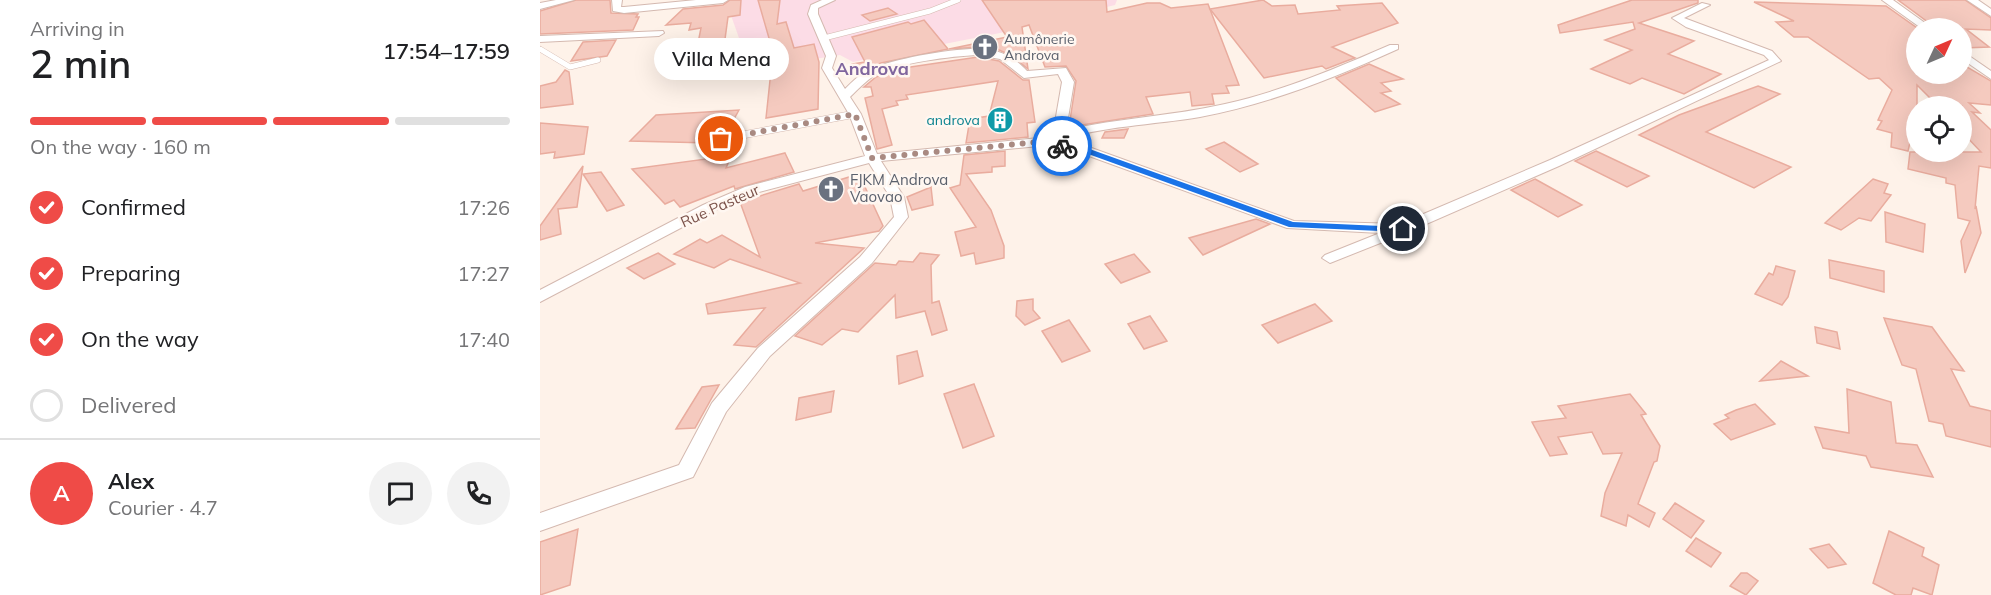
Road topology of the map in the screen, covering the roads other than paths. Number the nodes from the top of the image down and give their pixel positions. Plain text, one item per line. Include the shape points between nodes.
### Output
1 (569, 0) edge
2 (617, 0) edge
3 (723, 0) edge
4 (830, 0) edge
5 (958, 0) edge
6 (1887, 0) edge
7 (1972, 0) edge
8 (811, 4) edge
9 (1705, 5) dead end
10 (540, 6) edge
11 (1991, 13) edge
12 (1912, 18) edge
13 (659, 33) dead end
14 (824, 38) junction
15 (540, 39) edge
16 (1394, 47) dead end
17 (540, 49) edge
18 (598, 60) dead end
19 (1972, 62) edge
20 (1991, 76) edge
21 (844, 97) junction
22 (855, 114) junction
23 (1059, 135) junction
24 (721, 139) dead end
25 (1039, 142) junction
26 (872, 158) junction
27 (1403, 229) junction
28 (1330, 258) dead end
29 (540, 297) edge
30 (540, 522) edge

1 - 10 street
2 - 3 street via 616,9 624,10
4 - 8 street
5 - 14 lane
6 - 12 street
7 - 11 street
8 - 14 street
9 - 27 street via 1677,18 1768,53 1776,61
13 - 15 street
14 - 21 street via 831,56 827,68
16 - 23 street via 1310,84 1252,102
17 - 18 lane via 570,68
19 - 20 street
21 - 22 street
21 - 23 street via 862,78 880,69 968,51 992,53 1016,63 1024,75 1062,70 1068,82
22 - 24 lane
22 - 26 street
23 - 25 street
25 - 26 street, Rue Pasteur
25 - 27 street, Rue Pasteur via 1081,149 1292,225
26 - 29 street, Rue Pasteur via 750,190
26 - 30 street via 897,197 901,217 866,260 764,352 719,408 686,471
27 - 28 street

